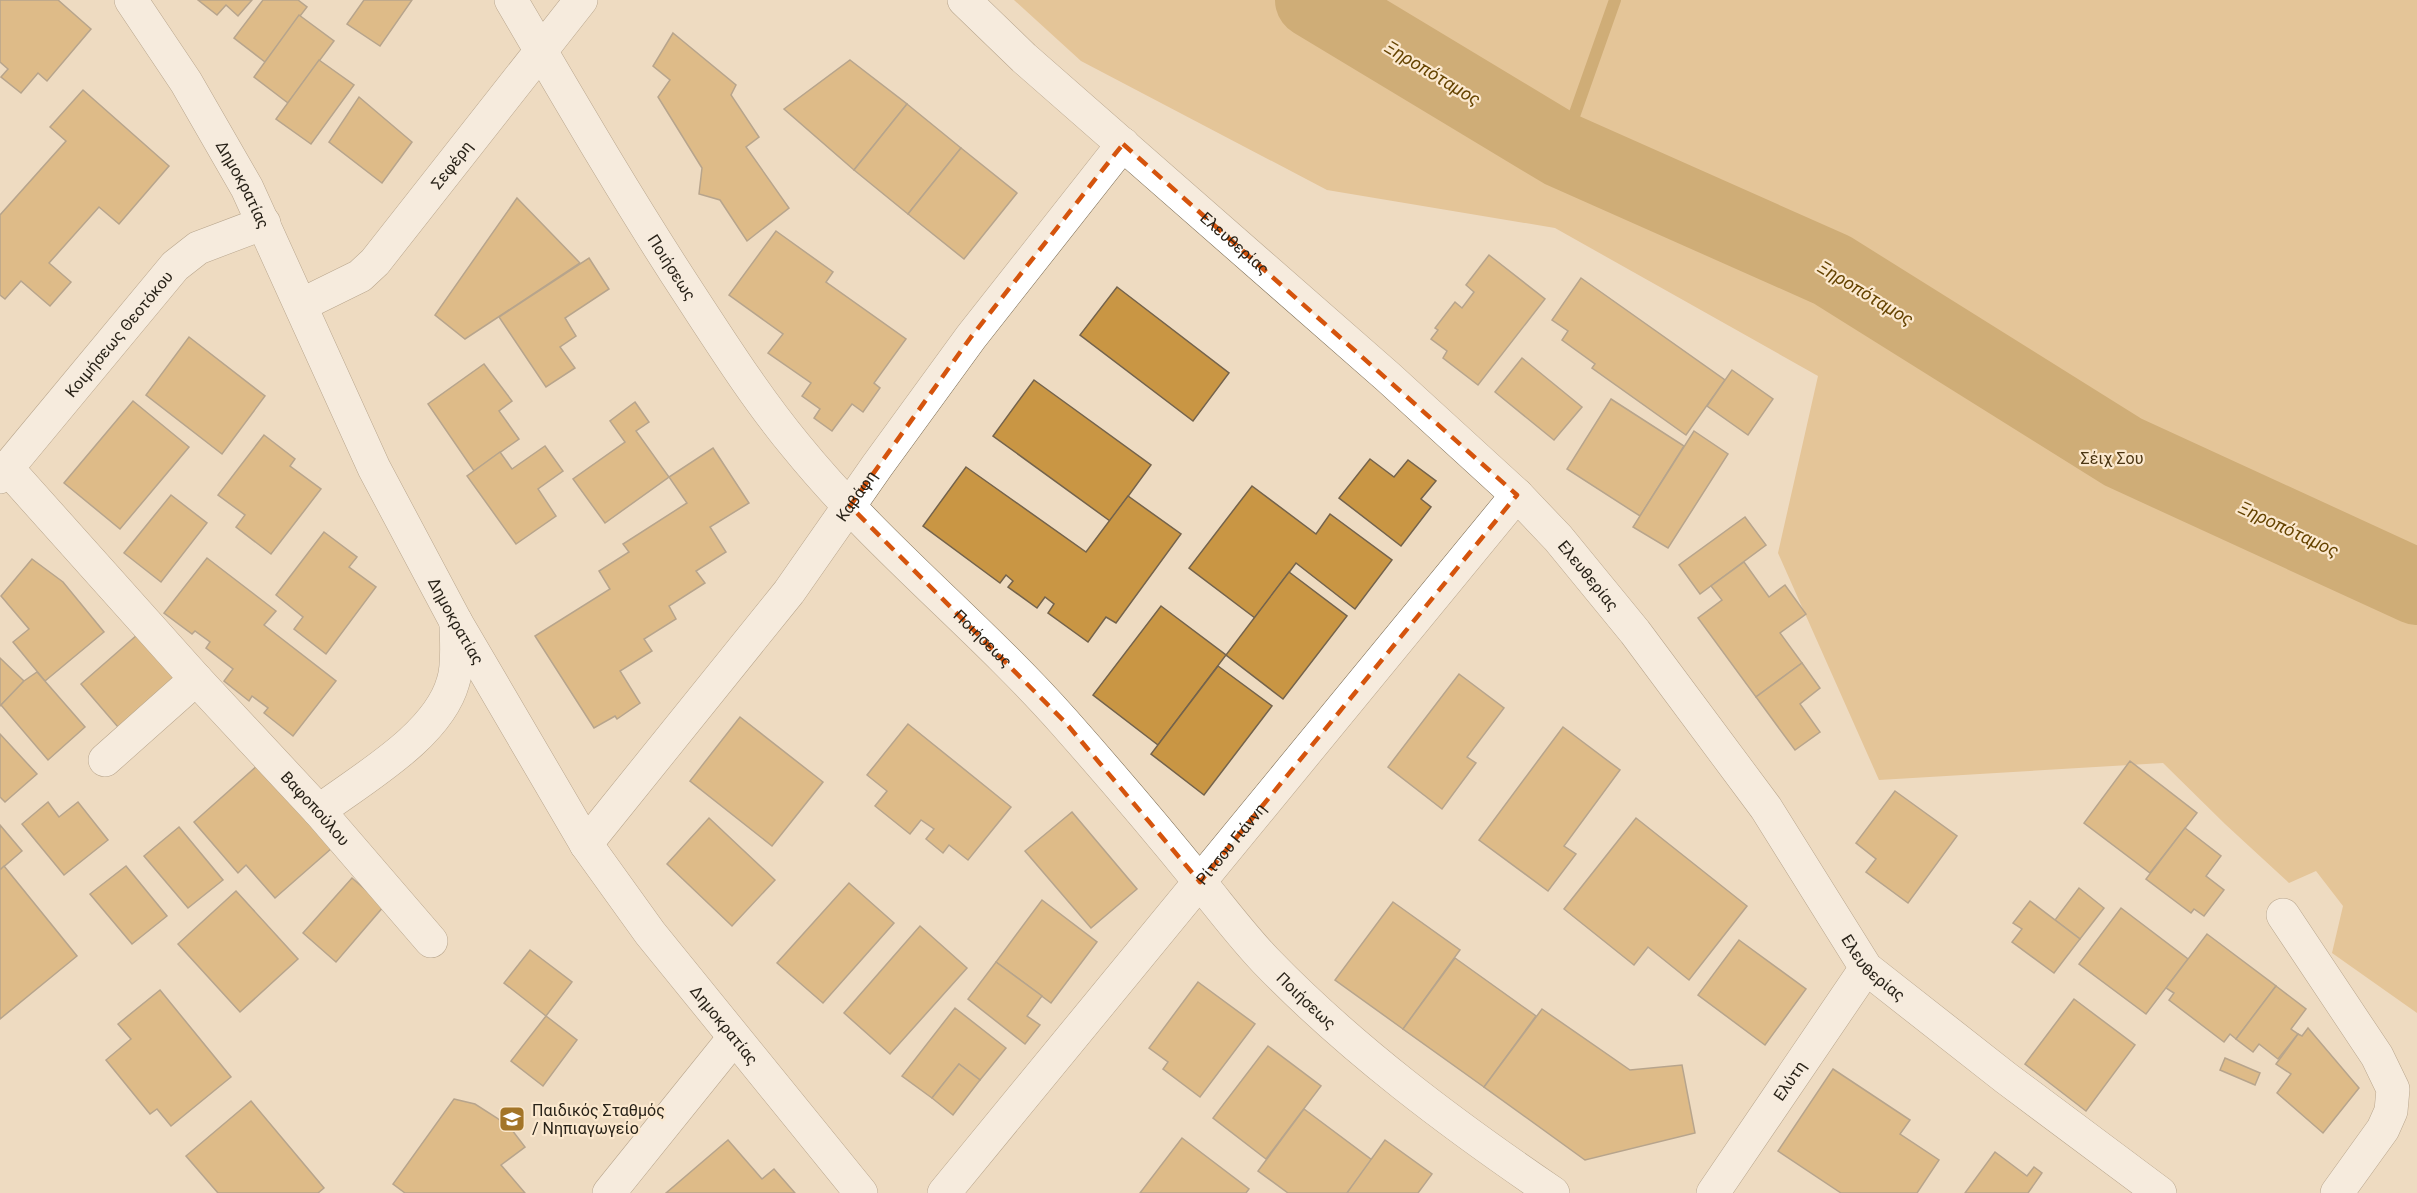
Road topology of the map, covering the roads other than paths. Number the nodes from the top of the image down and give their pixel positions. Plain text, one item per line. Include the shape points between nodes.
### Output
1 (131, 0) edge
2 (511, 0) edge
3 (581, 0) edge
4 (964, 0) edge
5 (542, 52) junction
6 (1123, 144) junction
7 (264, 223) junction
8 (301, 305) junction
9 (4, 473) edge
10 (1518, 495) junction
11 (850, 506) junction
12 (456, 622) junction
13 (196, 679) junction
14 (105, 760) dead end
15 (318, 811) junction
16 (586, 844) junction
17 (1200, 882) junction
18 (2283, 915) dead end
19 (431, 941) dead end
20 (1866, 968) junction
21 (734, 1039) junction
22 (609, 1193) edge
23 (861, 1193) edge
24 (944, 1193) edge
25 (1553, 1193) edge
26 (1713, 1193) edge
27 (2160, 1193) edge
28 (2337, 1193) edge

1 - 7 street, Δημοκρατίας via 191,91
2 - 5 street, Ποιήσεως
3 - 5 street, Σεφέρη
4 - 6 street, Ελευθερίας
5 - 8 street, Σεφέρη via 375,262 360,276
5 - 11 street, Ποιήσεως via 659,248 740,373 800,451
6 - 10 street, Ελευθερίας
6 - 11 street, Καβάφη via 971,337
7 - 8 street, Δημοκρατίας
7 - 9 street, Κοιμήσεως Θεοτόκου via 198,248 175,266
8 - 12 street, Δημοκρατίας via 364,447
9 - 13 street, Βαφοπούλου
10 - 17 street, Ρίτσου Γιάννη
10 - 20 street, Ελευθερίας via 1635,632 1766,808
11 - 16 street, Καβάφη via 789,592
11 - 17 street, Ποιήσεως via 1000,653
12 - 15 street via 454,680 432,723
12 - 16 street, Δημοκρατίας
13 - 14 street
13 - 15 street, Βαφοπούλου
15 - 19 street, Βαφοπούλου
16 - 21 street, Δημοκρατίας
17 - 24 street, Ρίτσου Γιάννη
17 - 25 street, Ποιήσεως via 1235,928 1305,1000 1435,1108
18 - 28 street via 2380,1061 2392,1089 2391,1111 2383,1129
20 - 26 street, Ελύτη
20 - 27 street, Ελευθερίας
21 - 22 street
21 - 23 street, Δημοκρατίας

